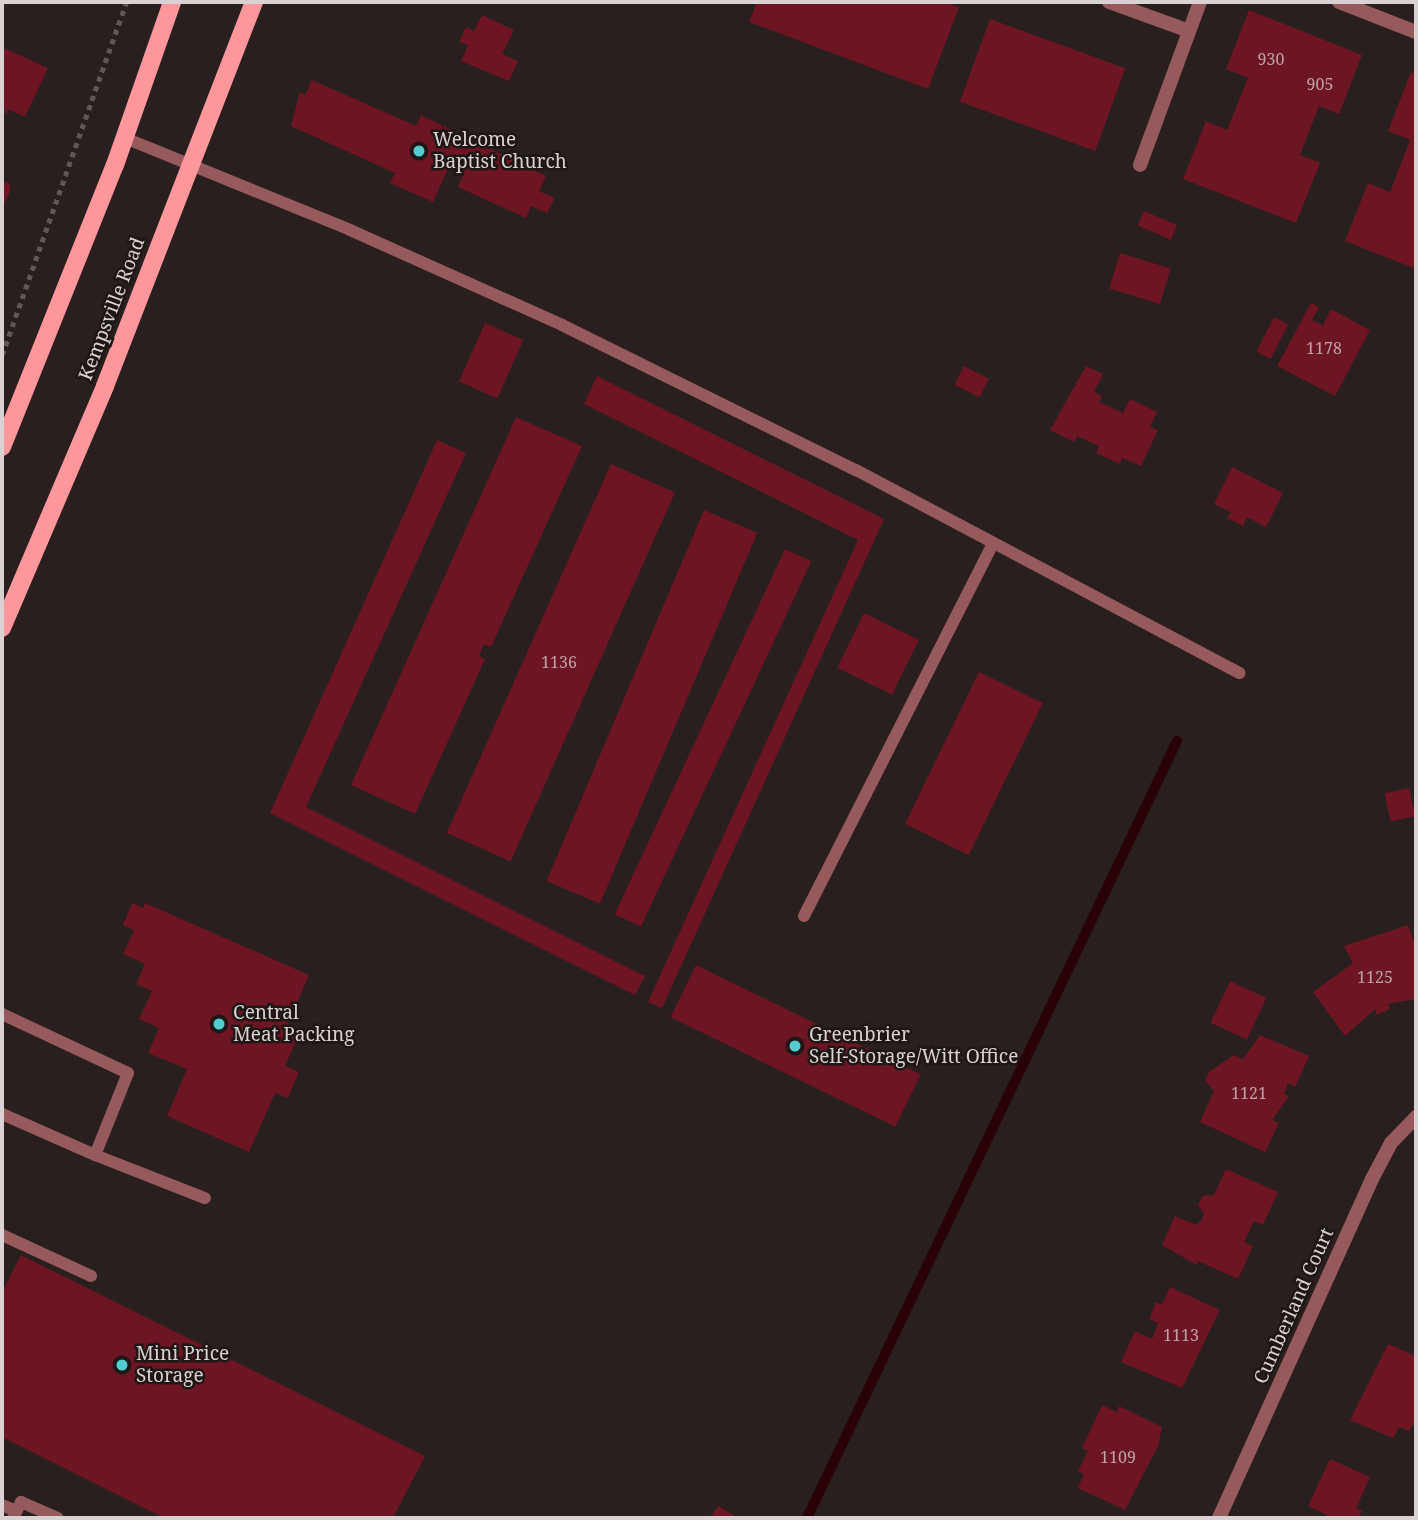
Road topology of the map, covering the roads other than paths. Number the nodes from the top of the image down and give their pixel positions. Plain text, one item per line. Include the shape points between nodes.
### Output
1 (172, 2) edge
2 (254, 2) edge
3 (1109, 2) edge
4 (1200, 2) edge
5 (1339, 2) edge
6 (1189, 31) junction
7 (1416, 32) edge
8 (125, 138) junction
9 (191, 164) junction
10 (1140, 165) dead end
11 (2, 447) edge
12 (993, 542) junction
13 (2, 628) edge
14 (1240, 673) dead end
15 (804, 916) dead end
16 (2, 1014) edge
17 (2, 1114) edge
18 (1416, 1118) edge
19 (95, 1154) junction
20 (205, 1198) dead end
21 (2, 1235) edge
22 (91, 1276) dead end
23 (2, 1505) edge
24 (15, 1515) edge
25 (58, 1518) edge
26 (1219, 1518) edge

1 - 8 main road
2 - 9 main road, Kempsville Road
3 - 6 street
4 - 6 street
5 - 7 street
6 - 10 street
8 - 9 lane
8 - 11 main road
9 - 12 lane via 562,325
9 - 13 main road, Kempsville Road via 105,386
12 - 14 lane
12 - 15 lane
16 - 19 lane via 128,1073
17 - 19 lane
18 - 26 street, Cumberland Court via 1391,1143 1372,1179
19 - 20 lane
21 - 22 lane
23 - 24 lane
24 - 25 lane via 21,1502

